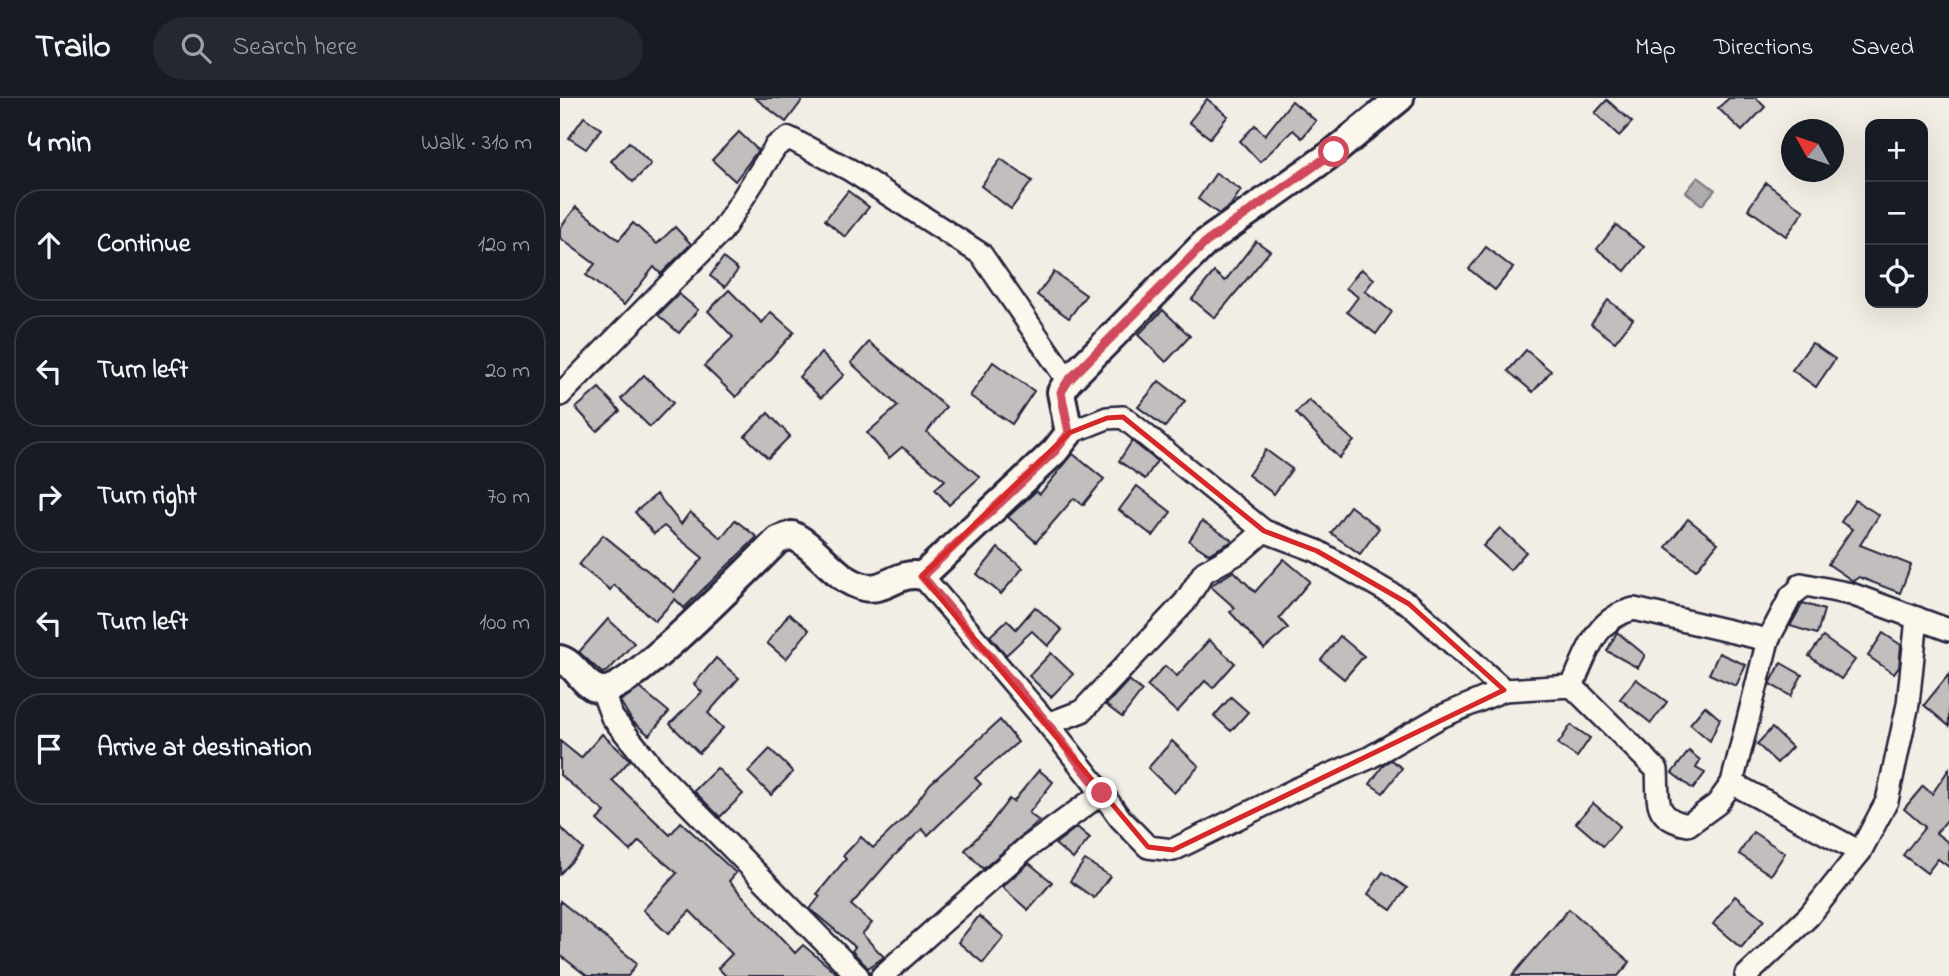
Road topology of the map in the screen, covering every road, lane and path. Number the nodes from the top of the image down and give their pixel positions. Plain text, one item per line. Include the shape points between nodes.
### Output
1 (1399, 98) edge
2 (1068, 381) junction
3 (560, 395) edge
4 (1069, 433) junction
5 (1264, 531) junction
6 (922, 576) junction
7 (1917, 618) junction
8 (1949, 630) edge
9 (1768, 640) junction
10 (561, 657) edge
11 (1572, 686) junction
12 (603, 690) junction
13 (1504, 690) junction
14 (1048, 724) junction
15 (1732, 783) junction
16 (1102, 793) junction
17 (1860, 852) junction
18 (858, 976) edge
19 (883, 976) edge
20 (1746, 976) edge

1 - 2 street via 1334,152 1205,243
2 - 3 street via 981,254 850,170 789,138 776,146 722,231
2 - 4 street via 1061,392
4 - 5 street via 1107,418 1123,417
4 - 6 street
5 - 13 street via 1317,551 1409,604
5 - 14 street via 1240,552 1204,572 1185,601 1083,711
6 - 12 street via 899,576 883,586 867,587 848,581 792,535 778,540 673,642 621,682
6 - 14 street
7 - 8 street
7 - 9 street via 1851,594 1801,584
7 - 17 street via 1908,704 1888,801
9 - 11 street via 1633,609 1604,622
9 - 15 street
10 - 12 street via 587,682
11 - 13 street
11 - 15 street via 1657,770 1656,801 1672,822 1688,825 1717,804
12 - 18 street via 612,717 655,770
13 - 16 street via 1440,717 1369,758 1173,850 1148,847
14 - 16 street
15 - 17 street
16 - 19 street via 1024,850
17 - 20 street via 1809,916

